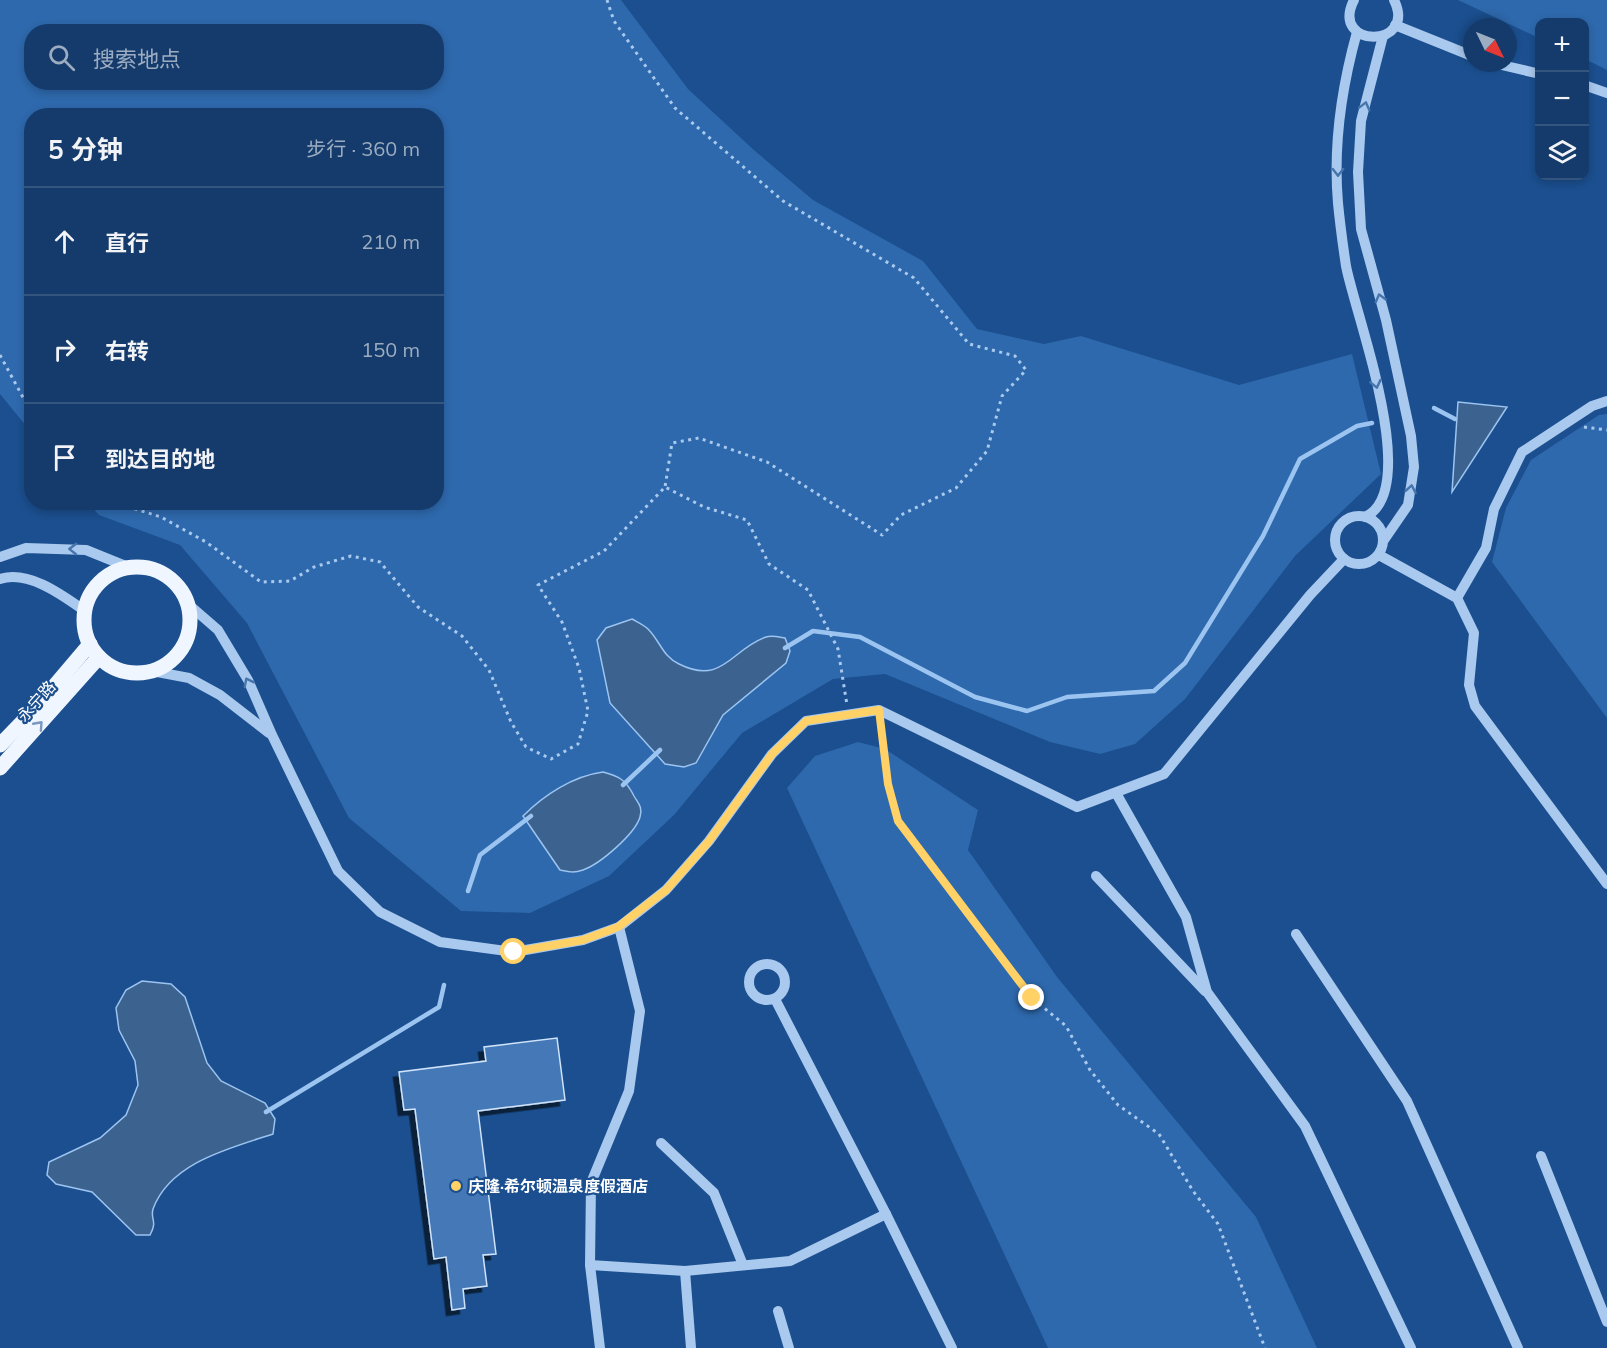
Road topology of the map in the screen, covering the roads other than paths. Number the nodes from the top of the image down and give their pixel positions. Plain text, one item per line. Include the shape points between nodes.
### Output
1 (1354, 0) edge
2 (1394, 0) edge
3 (1395, 25) junction
4 (1357, 32) junction
5 (1383, 36) junction
6 (1463, 52) edge
7 (1517, 69) edge
8 (1535, 73) edge
9 (1589, 87) edge
10 (1607, 93) edge
11 (1607, 401) edge
12 (1365, 517) junction
13 (1383, 540) junction
14 (1379, 555) junction
15 (0, 557) edge
16 (1344, 559) junction
17 (128, 567) junction
18 (0, 579) edge
19 (1457, 598) junction
20 (188, 604) junction
21 (85, 611) junction
22 (90, 644) junction
23 (99, 657) junction
24 (152, 671) junction
25 (272, 735) junction
26 (0, 745) edge
27 (0, 768) edge
28 (1116, 792) junction
29 (1096, 876) dead end
30 (1607, 884) edge
31 (618, 927) junction
32 (1296, 934) dead end
33 (1207, 992) junction
34 (775, 999) dead end
35 (661, 1143) dead end
36 (1541, 1156) dead end
37 (886, 1214) junction
38 (590, 1265) junction
39 (743, 1265) junction
40 (685, 1271) junction
41 (778, 1311) dead end
42 (1607, 1322) edge
43 (600, 1348) edge
44 (691, 1348) edge
45 (789, 1348) edge
46 (952, 1348) edge
47 (1411, 1348) edge
48 (1518, 1348) edge

1 - 4 street via 1349,17
2 - 3 street via 1398,9
3 - 5 street
3 - 6 street
4 - 5 street via 1370,38
4 -> 12 street via 1346,73 1338,201 1347,267 1389,450 1385,495
13 -> 5 street via 1408,505 1414,467 1386,320 1361,229 1361,121
7 - 8 street
9 - 10 street
11 - 19 street via 1592,406 1521,452 1494,509 1486,548
12 - 13 street via 1378,525
12 - 16 street via 1349,518 1337,530 1335,546
13 - 14 street
14 - 16 street via 1358,565
14 - 19 street
17 -> 15 street via 86,550 26,548
16 - 28 street via 1164,774
17 - 20 main road via 158,570 182,590
17 - 21 main road via 99,582
18 - 21 street via 37,582
19 - 30 street via 1474,633 1469,685 1474,706
20 - 24 main road via 188,638 167,664
25 -> 20 street via 248,680 218,630
21 - 22 main road
22 - 23 main road
22 - 26 main road, 永宁路
23 - 24 main road via 124,671
27 -> 23 main road, 永宁路
24 - 25 street via 189,678 220,695
25 - 31 street via 338,871 381,912 441,942 514,952 583,940
28 - 31 street via 1077,807 879,710 806,721 772,754 709,841 666,890
28 - 33 street via 1186,918
29 - 33 street
31 - 38 street via 640,1011 629,1091 591,1183
32 - 48 street via 1407,1101
33 - 47 street via 1305,1126
34 - 37 street
35 - 39 street via 714,1193
36 - 42 street
37 - 39 street via 790,1261
37 - 46 street
38 - 40 street
38 - 43 street
39 - 40 street
40 - 44 street
41 - 45 street

